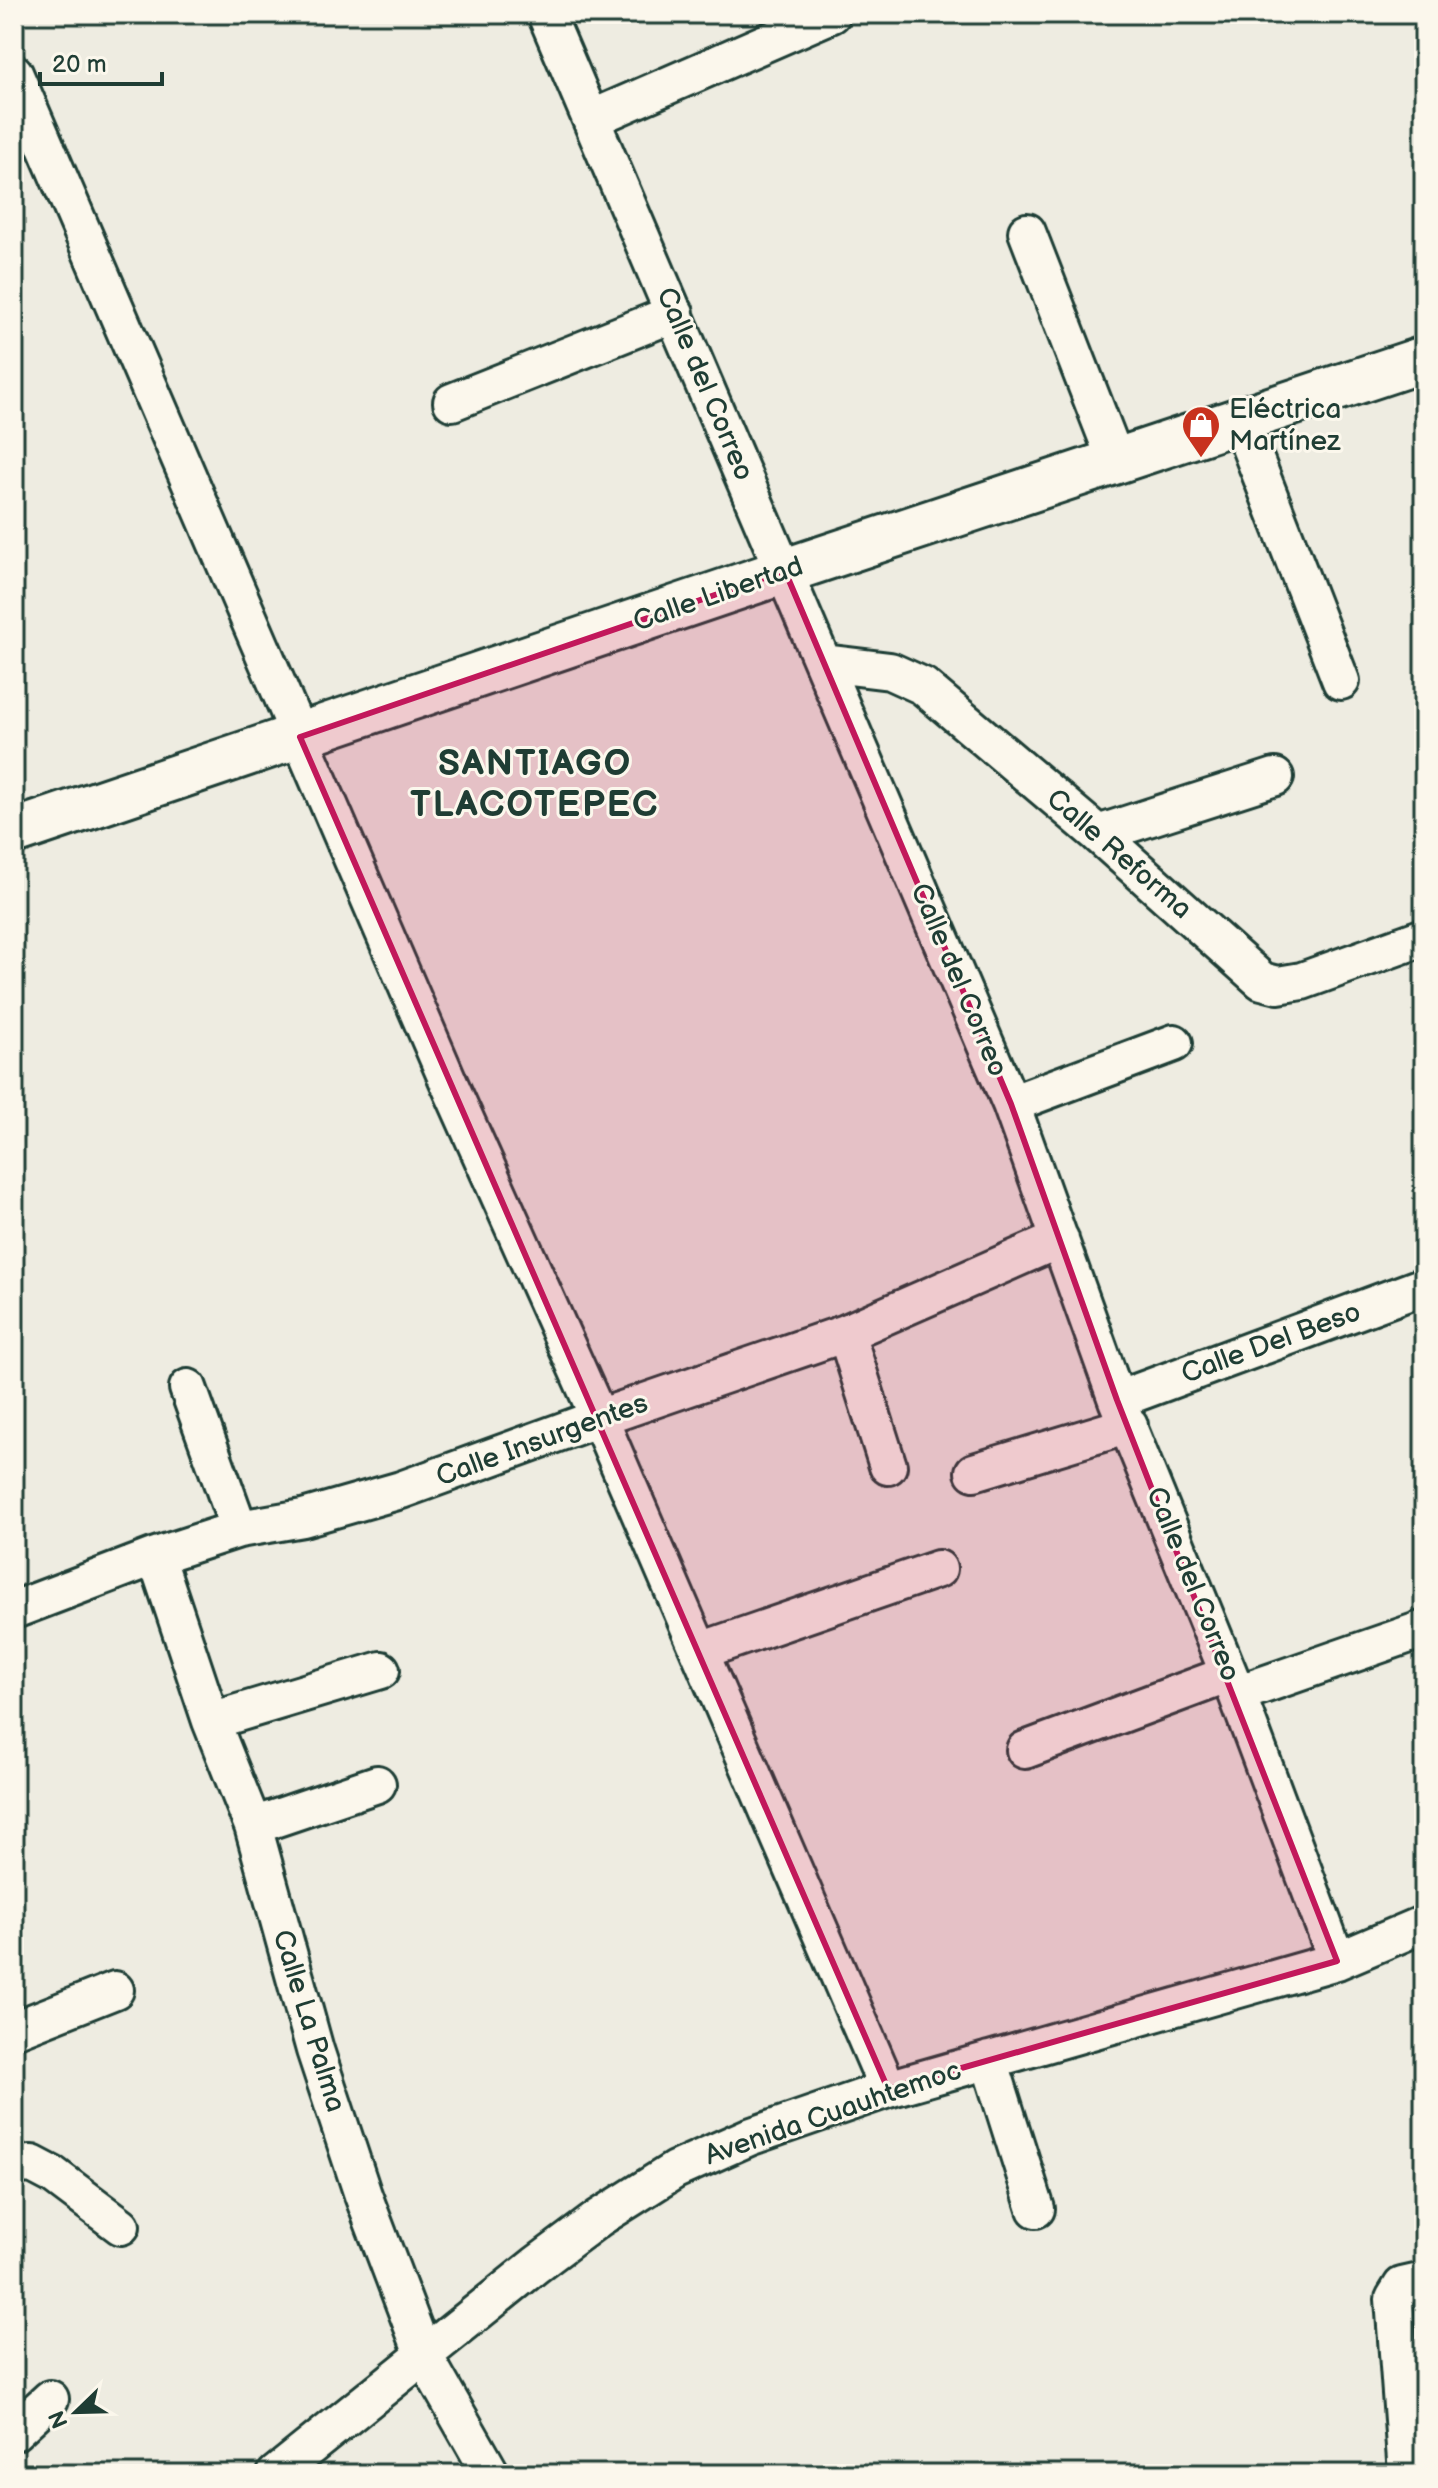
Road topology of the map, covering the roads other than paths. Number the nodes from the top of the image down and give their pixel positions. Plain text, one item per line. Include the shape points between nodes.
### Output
1 (546, 14) edge
2 (832, 14) edge
3 (14, 73) edge
4 (591, 119) junction
5 (1027, 232) dead end
6 (675, 313) junction
7 (1424, 359) edge
8 (452, 402) dead end
9 (1240, 421) junction
10 (1116, 461) junction
11 (785, 571) junction
12 (824, 663) junction
13 (1341, 681) dead end
14 (300, 737) junction
15 (1275, 777) dead end
16 (14, 832) edge
17 (1098, 834) junction
18 (1424, 937) edge
19 (1174, 1043) dead end
20 (1011, 1104) junction
21 (1060, 1239) junction
22 (1424, 1286) edge
23 (846, 1333) junction
24 (188, 1388) dead end
25 (1123, 1412) junction
26 (599, 1418) junction
27 (888, 1466) dead end
28 (974, 1472) dead end
29 (239, 1529) junction
30 (156, 1556) junction
31 (938, 1569) dead end
32 (14, 1610) edge
33 (1424, 1629) edge
34 (700, 1651) junction
35 (381, 1670) dead end
36 (1232, 1685) junction
37 (211, 1721) junction
38 (1025, 1750) dead end
39 (377, 1784) dead end
40 (253, 1826) junction
41 (1424, 1924) edge
42 (1337, 1961) junction
43 (115, 1990) dead end
44 (14, 2030) edge
45 (989, 2060) junction
46 (888, 2089) junction
47 (14, 2165) edge
48 (1036, 2209) dead end
49 (121, 2226) dead end
50 (1424, 2281) edge
51 (424, 2356) junction
52 (50, 2399) dead end
53 (14, 2432) edge
54 (276, 2474) edge
55 (491, 2474) edge
56 (1407, 2474) edge

1 - 4 street, Calle del Correo
2 - 4 street
3 - 14 street
4 - 6 street, Calle del Correo
5 - 10 street
6 - 8 street
6 - 11 street, Calle del Correo
7 - 9 main road, Calle Libertad
9 - 10 main road, Calle Libertad
9 - 13 street
10 - 11 main road, Calle Libertad
11 - 12 street, Calle del Correo
11 - 14 main road, Calle Libertad
12 - 17 street, Calle Reforma via 890,671 923,686
12 - 20 street, Calle del Correo
14 - 16 main road, Calle Libertad
14 - 26 street
15 - 17 street
17 - 18 street, Calle Reforma via 1262,981 1302,981
19 - 20 street
20 - 21 street, Calle del Correo
21 - 23 street, Calle Insurgentes
21 - 25 street, Calle del Correo
22 - 25 street, Calle Del Beso
23 - 26 street, Calle Insurgentes
23 - 27 street
24 - 29 street
25 - 28 street, Calle Del Beso
25 - 36 street, Calle del Correo
26 - 29 street, Calle Insurgentes via 389,1494
26 - 34 street
29 - 30 street, Calle Insurgentes
30 - 32 street, Calle Insurgentes
30 - 37 street, Calle La Palma
31 - 34 street
33 - 36 street
34 - 46 street
35 - 37 street
36 - 38 street
36 - 42 street, Calle del Correo
37 - 40 street, Calle La Palma
39 - 40 street
40 - 51 street, Calle La Palma via 315,2050
41 - 42 street, Avenida Cuauhtemoc
42 - 45 street, Avenida Cuauhtemoc
43 - 44 street
45 - 46 street, Avenida Cuauhtemoc
45 - 48 street
46 - 51 street, Avenida Cuauhtemoc via 749,2137 675,2170 599,2218
47 - 49 street via 32,2164 53,2175
50 - 56 street via 1402,2286 1394,2299
51 - 54 street, Avenida Cuauhtemoc
51 - 55 street, Calle La Palma
52 - 53 street

